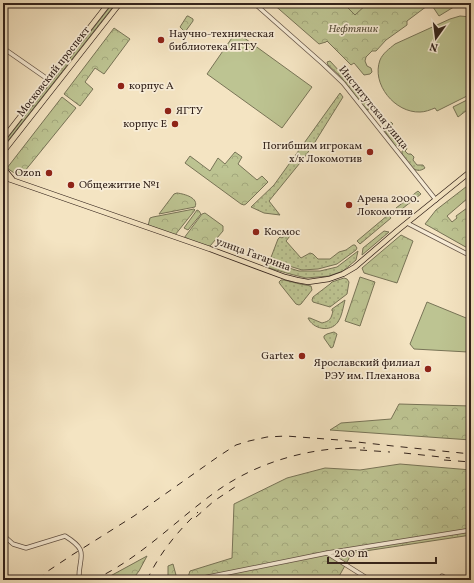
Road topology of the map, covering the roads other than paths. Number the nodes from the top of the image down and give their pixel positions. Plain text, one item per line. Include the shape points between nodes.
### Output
1 (109, 3) edge
2 (120, 3) edge
3 (254, 3) edge
4 (3, 48) edge
5 (49, 80) junction
6 (3, 139) edge
7 (3, 152) edge
8 (3, 168) edge
9 (471, 171) edge
10 (3, 178) edge
11 (13, 180) junction
12 (436, 200) junction
13 (407, 223) junction
14 (471, 256) edge
15 (471, 530) edge
16 (3, 535) edge
17 (327, 553) junction
18 (442, 576) dead end
19 (79, 580) edge
20 (193, 580) edge
21 (370, 580) edge
22 (449, 580) edge

1 - 5 main road, Московский проспект
2 - 7 main road, Московский проспект
3 - 12 street, Институтская улица via 343,83
4 - 5 street
5 - 6 main road, Московский проспект
8 - 11 main road
9 - 12 main road, улица Гагарина
10 - 11 main road, улица Гагарина
11 - 13 main road, улица Гагарина via 285,277 308,282 329,279 355,267
12 - 13 main road, улица Гагарина
13 - 14 street
15 - 17 street
16 - 19 street via 13,544 26,548 65,536 81,549
17 - 20 street
17 - 21 street
18 - 22 street

